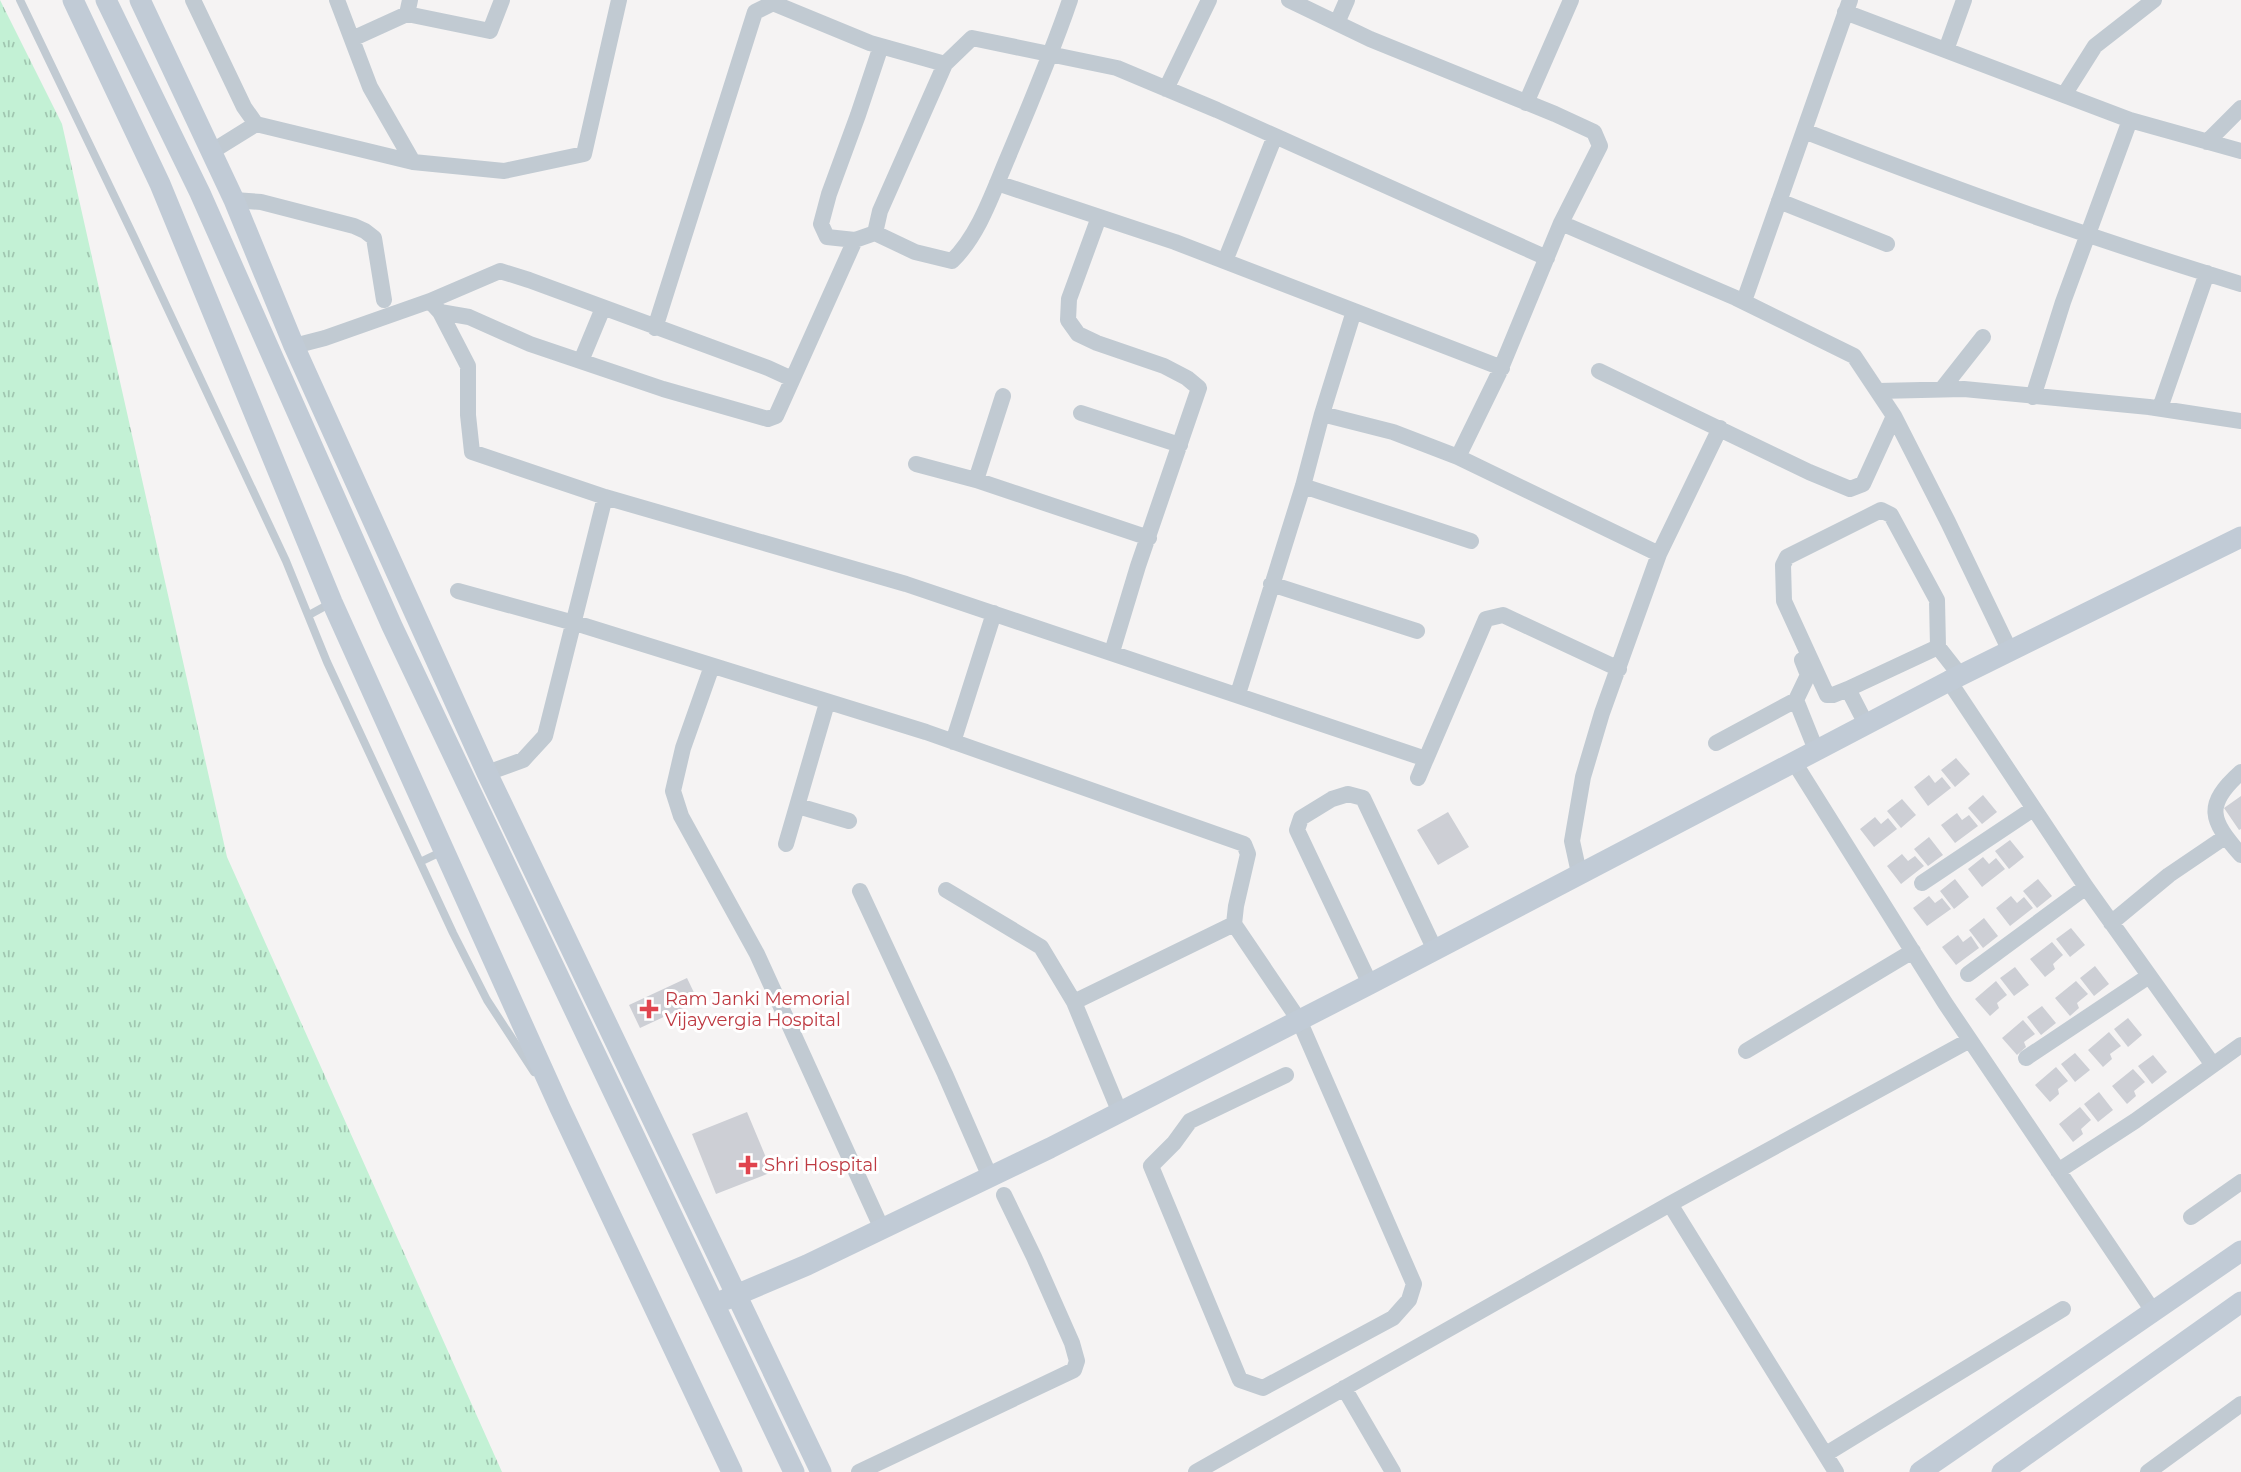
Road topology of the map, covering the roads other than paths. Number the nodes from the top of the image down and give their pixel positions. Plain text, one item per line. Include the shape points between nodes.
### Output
1 (20, 0) edge
2 (73, 0) edge
3 (106, 0) edge
4 (140, 0) edge
5 (193, 0) edge
6 (337, 0) edge
7 (502, 0) edge
8 (619, 0) edge
9 (1070, 0) edge
10 (1209, 0) edge
11 (1289, 0) edge
12 (1347, 0) edge
13 (1571, 0) edge
14 (1964, 0) edge
15 (2154, 0) edge
16 (1847, 6) edge
17 (409, 7) edge
18 (1337, 23) junction
19 (352, 39) junction
20 (881, 46) junction
21 (1946, 50) junction
22 (1051, 55) junction
23 (945, 65) junction
24 (1167, 89) junction
25 (2064, 95) junction
26 (1526, 103) junction
27 (2241, 108) edge
28 (2130, 120) junction
29 (256, 124) junction
30 (1804, 131) junction
31 (1275, 136) junction
32 (2207, 142) junction
33 (2241, 151) edge
34 (211, 152) junction
35 (413, 162) junction
36 (188, 167) junction
37 (996, 183) junction
38 (160, 184) junction
39 (234, 200) junction
40 (1779, 201) junction
41 (1099, 217) junction
42 (1561, 223) junction
43 (875, 233) junction
44 (2088, 235) junction
45 (855, 240) junction
46 (1887, 244) dead end
47 (1547, 258) junction
48 (1225, 261) junction
49 (2207, 274) junction
50 (2241, 284) edge
51 (384, 300) dead end
52 (1744, 301) junction
53 (435, 307) junction
54 (603, 308) junction
55 (1354, 311) junction
56 (655, 328) junction
57 (1983, 337) dead end
58 (295, 346) junction
59 (271, 353) junction
60 (581, 361) junction
61 (1502, 368) junction
62 (1599, 372) dead end
63 (792, 379) junction
64 (1942, 389) junction
65 (1878, 391) junction
66 (1003, 396) dead end
67 (2033, 397) junction
68 (2160, 408) junction
69 (1081, 413) dead end
70 (1322, 414) junction
71 (1894, 416) junction
72 (2241, 421) edge
73 (1720, 428) junction
74 (1180, 445) junction
75 (1458, 457) junction
76 (916, 464) dead end
77 (976, 480) junction
78 (1303, 486) junction
79 (605, 497) junction
80 (2241, 537) edge
81 (1149, 538) junction
82 (1471, 541) dead end
83 (1659, 554) junction
84 (1772, 581) dead end
85 (1271, 584) junction
86 (458, 591) dead end
87 (332, 603) junction
88 (994, 613) junction
89 (309, 615) junction
90 (573, 623) junction
91 (1417, 631) dead end
92 (1938, 647) junction
93 (2010, 651) junction
94 (1112, 652) junction
95 (712, 666) junction
96 (1619, 669) junction
97 (1955, 678) junction
98 (1848, 690) junction
99 (1238, 694) junction
100 (1796, 700) junction
101 (827, 703) junction
102 (1866, 724) junction
103 (953, 742) junction
104 (1716, 743) dead end
105 (1816, 750) junction
106 (1426, 759) junction
107 (1794, 762) junction
108 (2241, 772) edge
109 (487, 773) junction
110 (1418, 778) dead end
111 (466, 781) junction
112 (798, 806) junction
113 (2034, 809) junction
114 (849, 821) dead end
115 (2225, 837) junction
116 (786, 844) dead end
117 (444, 851) junction
118 (2241, 855) edge
119 (420, 862) junction
120 (1579, 873) junction
121 (1922, 883) dead end
122 (2087, 887) junction
123 (946, 890) dead end
124 (860, 891) dead end
125 (2111, 923) junction
126 (1234, 924) junction
127 (1435, 950) junction
128 (1913, 951) junction
129 (1968, 974) dead end
130 (2149, 976) junction
131 (1370, 984) junction
132 (1074, 1002) junction
133 (1299, 1020) junction
134 (1970, 1040) junction
135 (2241, 1045) edge
136 (1746, 1051) dead end
137 (2026, 1058) dead end
138 (2213, 1065) junction
139 (1286, 1075) dead end
140 (560, 1108) junction
141 (1119, 1113) junction
142 (2058, 1171) junction
143 (990, 1177) junction
144 (2241, 1182) edge
145 (1004, 1195) dead end
146 (1670, 1204) junction
147 (2191, 1217) dead end
148 (882, 1229) junction
149 (2241, 1251) edge
150 (736, 1296) junction
151 (2241, 1302) edge
152 (715, 1304) junction
153 (2063, 1309) dead end
154 (2153, 1311) junction
155 (1344, 1388) junction
156 (2241, 1404) edge
157 (1826, 1454) junction
158 (732, 1472) edge
159 (794, 1472) edge
160 (821, 1472) edge
161 (859, 1472) edge
162 (1196, 1472) edge
163 (1393, 1472) edge
164 (1836, 1472) edge
165 (1920, 1472) edge
166 (2002, 1472) edge
167 (2148, 1472) edge

1 - 89 lane
2 - 38 main road
3 - 36 main road
4 - 34 main road
5 - 29 street
6 - 19 street
7 - 17 street via 490,31
8 - 35 street via 584,154 504,171
9 - 22 street
10 - 24 street
11 - 18 street
12 - 18 street
13 - 26 street
14 - 21 street
15 - 25 street via 2095,47
16 - 21 street
16 - 30 street
17 - 19 street
18 - 26 street
19 - 35 street via 370,87
20 - 23 street
20 - 45 street via 821,224 827,237
20 - 56 street via 773,3 755,12
21 - 25 street
22 - 23 street via 972,38
22 - 24 street via 1117,68
22 - 37 street
23 - 43 street via 880,211
24 - 31 street
25 - 28 street
26 - 42 street via 1594,132 1600,146
27 - 32 street
28 - 32 street
28 - 44 street
29 - 34 street
29 - 35 street
30 - 40 street
30 - 44 street
31 - 47 street
31 - 48 street
32 - 33 street
34 - 36 main road
34 - 39 main road
36 - 38 main road
36 - 59 main road
37 - 41 street
37 - 43 street via 966,247 951,261 915,252
38 - 87 main road
39 - 51 street via 261,202 365,231 374,238
39 - 58 main road
40 - 46 street
40 - 52 street
41 - 48 street
41 - 74 street via 1069,299 1068,320 1078,334 1164,366 1199,388
42 - 47 street
42 - 52 street
43 - 45 street
44 - 49 street
44 - 67 street
45 - 63 street
47 - 61 street
48 - 55 street
49 - 50 street
49 - 68 street
52 - 65 street via 1854,356
53 - 54 street via 500,271
53 - 58 street
53 - 60 street
53 - 79 street via 468,366 472,452
54 - 56 street
54 - 60 street
55 - 61 street
55 - 70 street
56 - 63 street
57 - 64 street
58 - 59 main road
58 - 109 main road
59 - 111 main road
60 - 63 street via 768,419 776,416
61 - 75 street
62 - 73 street
64 - 65 street
64 - 67 street
65 - 71 street
66 - 77 street
67 - 68 street
68 - 72 street
69 - 74 street
70 - 75 street via 1393,432
70 - 78 street
71 - 73 street via 1863,484 1850,489
71 - 93 street
73 - 83 street
74 - 81 street
75 - 83 street
76 - 77 street
77 - 81 street
78 - 82 street
78 - 85 street
79 - 88 street
79 - 90 street
80 - 93 main road
81 - 94 street
83 - 96 street
84 - 100 street via 1808,675
85 - 91 street
85 - 99 street
86 - 90 street
87 - 89 lane
87 - 117 main road
88 - 94 street
88 - 103 street
89 - 119 lane
90 - 95 street
90 - 109 street via 545,736 523,760
92 - 97 street
92 - 98 street
92 - 98 street via 1937,600 1891,515 1881,510 1787,557 1783,565 1784,601 1827,695
93 - 97 main road
94 - 99 street
95 - 101 street
95 - 148 street via 673,791 681,816 757,954
96 - 106 street via 1503,615 1486,619
96 - 120 street via 1583,777 1572,841
97 - 102 main road
97 - 113 street
98 - 102 street
99 - 106 street
100 - 104 street
100 - 105 street
101 - 103 street
101 - 112 street
102 - 105 main road
103 - 126 street via 1244,844 1248,854
105 - 107 main road
106 - 110 street
107 - 120 main road
107 - 128 street
108 - 115 street via 2224,788 2217,803 2215,816
109 - 111 main road
109 - 150 main road
111 - 152 main road
112 - 114 street
112 - 116 street
113 - 121 street
113 - 122 street
115 - 118 street
115 - 125 street
117 - 119 lane
117 - 140 main road
119 - 140 lane via 487,1000
120 - 127 main road
122 - 125 street
122 - 129 street
123 - 132 street via 1041,947
124 - 143 street
125 - 130 street
126 - 132 street
126 - 133 street
127 - 131 main road
127 - 131 street via 1363,797 1348,794 1332,799 1301,818 1297,830
128 - 134 street
128 - 136 street
130 - 137 street
130 - 138 street
131 - 133 main road
132 - 141 street
133 - 139 street via 1414,1284 1409,1300 1393,1318 1263,1388 1240,1380 1151,1166 1190,1121
133 - 141 main road
134 - 142 street
134 - 146 street
135 - 138 street
138 - 142 street
140 - 158 main road
141 - 143 main road
142 - 154 street
143 - 148 main road
144 - 147 street
145 - 161 street via 1072,1343 1077,1361 1074,1370
146 - 155 street
146 - 157 street
148 - 150 main road
149 - 154 main road
150 - 152 main road
150 - 160 main road
151 - 166 main road
152 - 159 main road
153 - 157 street
154 - 165 main road
155 - 162 street
155 - 163 street
156 - 167 street
157 - 164 street

